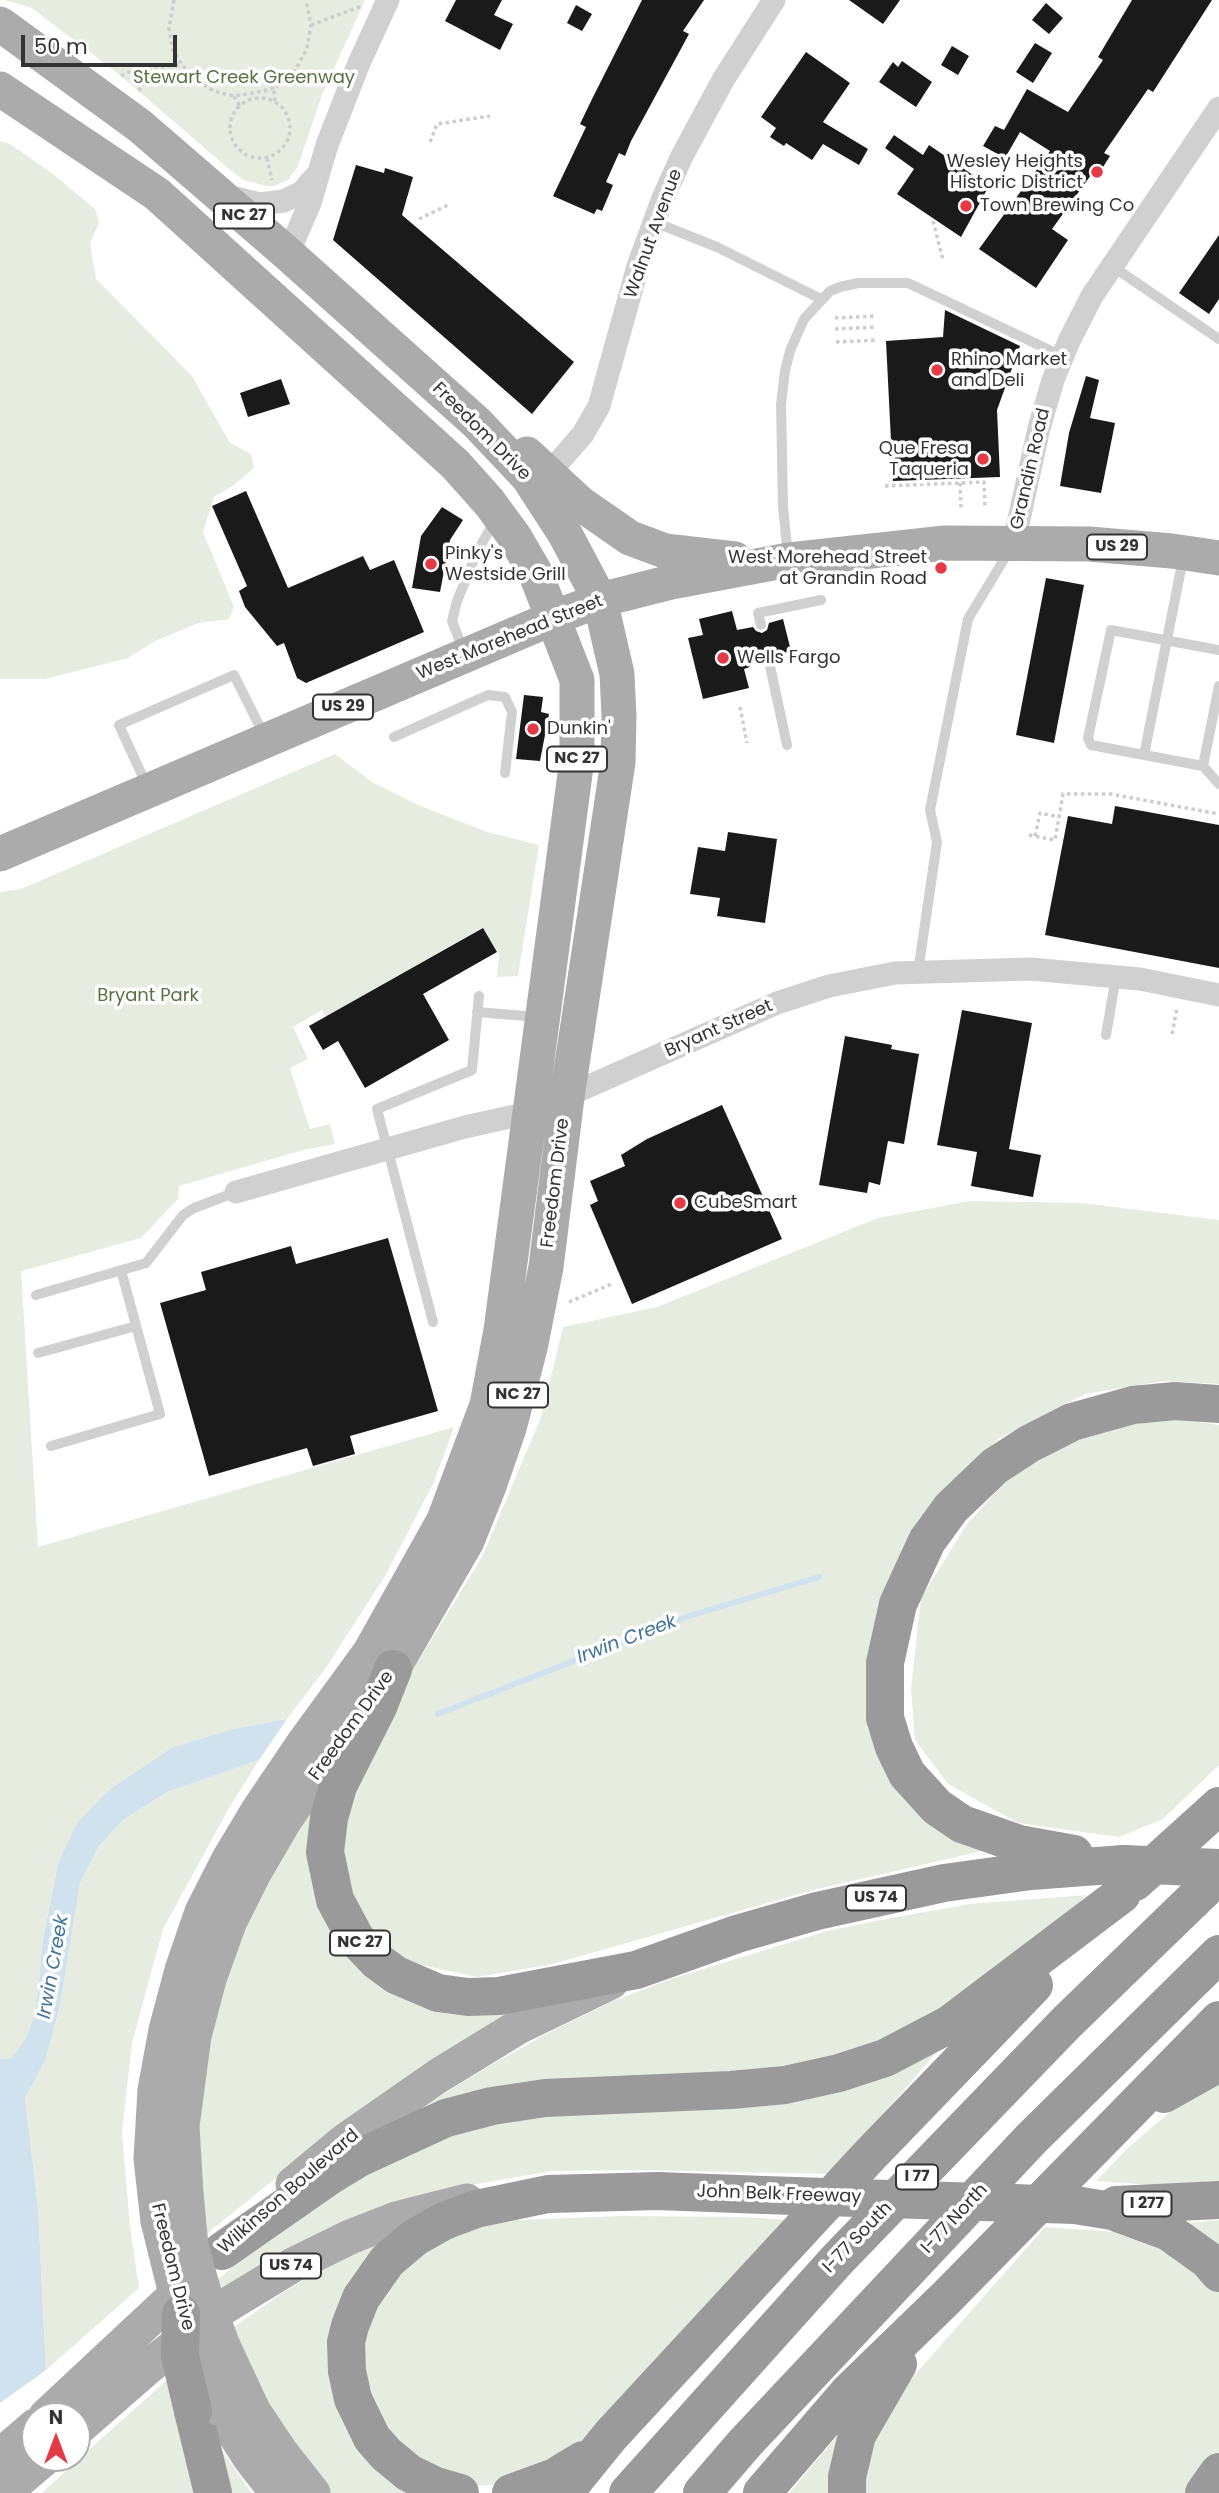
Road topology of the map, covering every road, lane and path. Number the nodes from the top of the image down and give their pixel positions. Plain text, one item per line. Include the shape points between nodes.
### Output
1 (174, 0) edge
2 (306, 0) edge
3 (388, 0) edge
4 (775, 0) edge
5 (362, 6) dead end
6 (0, 24) edge
7 (311, 25) junction
8 (181, 65) junction
9 (149, 68) junction
10 (121, 76) dead end
11 (277, 86) junction
12 (0, 89) edge
13 (139, 91) dead end
14 (234, 96) junction
15 (253, 97) junction
16 (276, 103) junction
17 (1219, 108) edge
18 (236, 110) junction
19 (490, 116) dead end
20 (430, 142) dead end
21 (319, 171) junction
22 (211, 188) junction
23 (156, 194) junction
24 (450, 204) dead end
25 (419, 219) dead end
26 (933, 221) dead end
27 (654, 222) junction
28 (288, 254) junction
29 (943, 260) dead end
30 (1112, 267) junction
31 (821, 299) junction
32 (877, 316) dead end
33 (835, 318) dead end
34 (877, 327) dead end
35 (835, 329) dead end
36 (1219, 338) edge
37 (878, 340) dead end
38 (836, 342) dead end
39 (1062, 356) junction
40 (477, 423) junction
41 (550, 472) junction
42 (960, 483) junction
43 (885, 486) dead end
44 (961, 508) dead end
45 (985, 508) dead end
46 (498, 515) junction
47 (1014, 542) junction
48 (1185, 553) junction
49 (1219, 558) edge
50 (778, 561) junction
51 (600, 600) junction
52 (821, 600) dead end
53 (553, 618) junction
54 (761, 625) dead end
55 (1168, 640) junction
56 (1219, 650) edge
57 (465, 654) junction
58 (768, 657) dead end
59 (1219, 686) edge
60 (740, 707) dead end
61 (394, 737) dead end
62 (267, 740) junction
63 (747, 743) dead end
64 (787, 745) dead end
65 (1144, 755) junction
66 (1203, 766) junction
67 (505, 773) dead end
68 (1219, 784) edge
69 (149, 790) junction
70 (1219, 814) edge
71 (1059, 817) junction
72 (1029, 835) dead end
73 (1035, 836) junction
74 (1041, 837) junction
75 (1039, 846) dead end
76 (0, 854) edge
77 (918, 972) junction
78 (1116, 976) junction
79 (1219, 995) edge
80 (479, 996) dead end
81 (1178, 1004) dead end
82 (477, 1012) junction
83 (541, 1017) junction
84 (1172, 1034) dead end
85 (1106, 1035) dead end
86 (567, 1097) junction
87 (528, 1113) junction
88 (389, 1148) junction
89 (236, 1192) joint
90 (121, 1270) junction
91 (614, 1283) dead end
92 (36, 1295) dead end
93 (569, 1302) dead end
94 (433, 1322) dead end
95 (136, 1326) junction
96 (38, 1353) dead end
97 (1219, 1404) edge
98 (51, 1446) dead end
99 (393, 1669) junction
100 (1219, 1795) edge
101 (1219, 1806) edge
102 (1176, 1843) junction
103 (1219, 1868) edge
104 (1219, 1875) edge
105 (1123, 1879) junction
106 (1219, 1954) edge
107 (636, 1970) junction
108 (1219, 2020) edge
109 (1219, 2063) edge
110 (1110, 2130) junction
111 (548, 2194) junction
112 (1219, 2200) edge
113 (1075, 2205) junction
114 (222, 2251) junction
115 (1219, 2273) edge
116 (946, 2298) junction
117 (181, 2314) joint
118 (61, 2402) edge
119 (218, 2403) junction
120 (91, 2417) edge
121 (611, 2435) junction
122 (21, 2438) edge
123 (0, 2456) edge
124 (29, 2472) edge
125 (1219, 2472) edge
126 (4, 2493) edge
127 (213, 2493) edge
128 (277, 2493) edge
129 (313, 2493) edge
130 (460, 2493) edge
131 (512, 2493) edge
132 (564, 2493) edge
133 (628, 2493) edge
134 (702, 2493) edge
135 (762, 2493) edge
136 (847, 2493) edge
137 (1204, 2493) edge

1 - 8 path via 169,28
2 - 7 path
3 - 21 street
4 - 27 street, Walnut Avenue via 718,89
5 - 7 path
6 - 22 main road, Freedom Drive / NC 27 via 140,126
7 - 11 path via 307,49 295,70
8 - 9 path
8 - 14 path via 205,86
9 - 10 path
9 - 13 path
11 - 15 path
11 - 16 path
12 - 23 main road, Freedom Drive / NC 27
14 - 15 path
14 - 18 path via 239,105
15 - 16 path
15 - 18 path
16 - 18 path via 284,110 290,128 284,147 267,158 249,156 235,145 230,127
17 - 30 street, Grandin Road
19 - 20 path via 437,124
21 - 22 street via 302,192 269,204 236,199
21 - 28 street
22 - 28 main road, Freedom Drive / NC 27
23 - 28 main road via 196,208 255,259
23 - 46 main road, Freedom Drive / NC 27 via 455,464
24 - 25 path
26 - 29 path
27 - 31 lane via 717,247
27 - 41 street, Walnut Avenue via 599,406 583,434
28 - 40 main road, Freedom Drive / NC 27
30 - 36 lane
30 - 39 street, Grandin Road
31 - 39 lane via 840,286 908,283
31 - 50 lane via 804,319 790,351 780,404 783,506
32 - 33 path
34 - 35 path
37 - 38 path
39 - 47 street, Grandin Road via 1039,428
40 - 41 main road
40 - 51 main road, Freedom Drive / NC 27 via 528,477
41 - 50 main road via 581,504 630,538 665,551
42 - 43 path
42 - 44 path
42 - 45 path via 984,482
46 - 53 main road, Freedom Drive / NC 27 via 535,572
46 - 57 lane via 478,550 452,621
47 - 48 main road, West Morehead Street / US 29
47 - 50 main road, West Morehead Street / US 29 via 944,543
47 - 77 lane via 968,619 930,810 937,842
48 - 49 main road, West Morehead Street / US 29
48 - 55 lane
50 - 51 main road, West Morehead Street / US 29
51 - 53 main road, West Morehead Street / US 29
51 - 86 main road, Freedom Drive / NC 27 via 617,674 618,762
52 - 54 lane via 758,613
53 - 57 main road, West Morehead Street / US 29
53 - 83 main road, Freedom Drive / NC 27 via 576,680 577,759
55 - 56 lane
55 - 65 lane
55 - 65 lane via 1115,629 1109,632 1088,738 1091,745
57 - 62 main road, West Morehead Street / US 29
58 - 64 lane
59 - 66 lane
60 - 63 path
61 - 67 lane via 488,695 505,697 512,712
62 - 69 main road, West Morehead Street / US 29
62 - 69 lane via 233,676 119,725
65 - 66 lane
66 - 68 lane
69 - 76 main road, West Morehead Street / US 29
70 - 71 path via 1111,793 1063,793
71 - 73 path via 1040,813
71 - 74 path via 1055,840
72 - 73 path
73 - 74 path
74 - 75 path
77 - 78 street, Bryant Street via 1031,970
77 - 86 street, Bryant Street via 829,986 777,1003
78 - 79 street, Bryant Street
78 - 85 lane
80 - 82 lane
81 - 84 path
82 - 83 lane
82 - 88 lane via 472,1070 377,1109
83 - 87 main road, Freedom Drive / NC 27
86 - 87 street, Bryant Street
86 - 99 main road, Freedom Drive / NC 27 via 546,1267 509,1428 467,1541
87 - 88 street, Bryant Street
87 - 117 main road, Freedom Drive / NC 27, bridge via 487,1405 448,1509 370,1652 295,1755 235,1849 202,1912 181,1970 166,2030 151,2133 158,2221
88 - 89 street, Bryant Street
88 - 94 lane
89 - 90 lane via 183,1215 146,1263
90 - 92 lane
90 - 95 lane
91 - 93 path
95 - 96 lane
95 - 98 lane via 160,1414
97 - 105 highway via 1175,1401 1092,1415 1052,1431 995,1466 958,1500 927,1541 892,1623 885,1663 885,1718 894,1747 916,1786 937,1807 975,1830
99 - 107 highway, NC 27 via 338,1786 329,1818 325,1852 330,1886 356,1940 396,1975 431,1991 468,1997 499,1996
99 - 119 main road, Freedom Drive, bridge via 326,1760 254,1873 229,1923 194,2036 182,2126 186,2194 191,2246 223,2346
100 - 102 highway
101 - 102 highway
102 - 105 highway
103 - 105 highway, bridge
104 - 133 highway, I-77 South / I 77 via 1067,2022 837,2260
105 - 107 highway, US 74 via 1031,1871 944,1883 817,1911
105 - 114 highway via 950,2024 885,2058 785,2085 545,2098 446,2118 331,2175
105 - 121 highway
106 - 134 highway, I-77 North via 1031,2139
107 - 114 main road, Wilkinson Boulevard / US 74 via 518,2027 438,2076 346,2140
108 - 110 highway
109 - 110 highway
110 - 116 highway
111 - 113 highway, John Belk Freeway / US 74, bridge via 658,2190
111 - 120 main road, US 74 via 446,2205 350,2237 224,2307
111 - 130 highway, John Belk Freeway via 476,2209 414,2238 368,2285 350,2326 347,2371 358,2413 372,2438 410,2473
112 - 113 highway, John Belk Freeway / I 277
113 - 115 highway via 1112,2211 1169,2232
114 - 118 main road, Wilkinson Boulevard / US 74
116 - 135 highway via 849,2392
116 - 136 highway via 890,2375 857,2435
117 - 119 highway, bridge via 180,2356
119 - 127 highway
119 - 128 main road, Freedom Drive
119 - 129 main road, Freedom Drive via 254,2412
121 - 131 highway via 585,2459 555,2477
121 - 132 highway
122 - 123 main road
124 - 126 main road
125 - 137 highway

